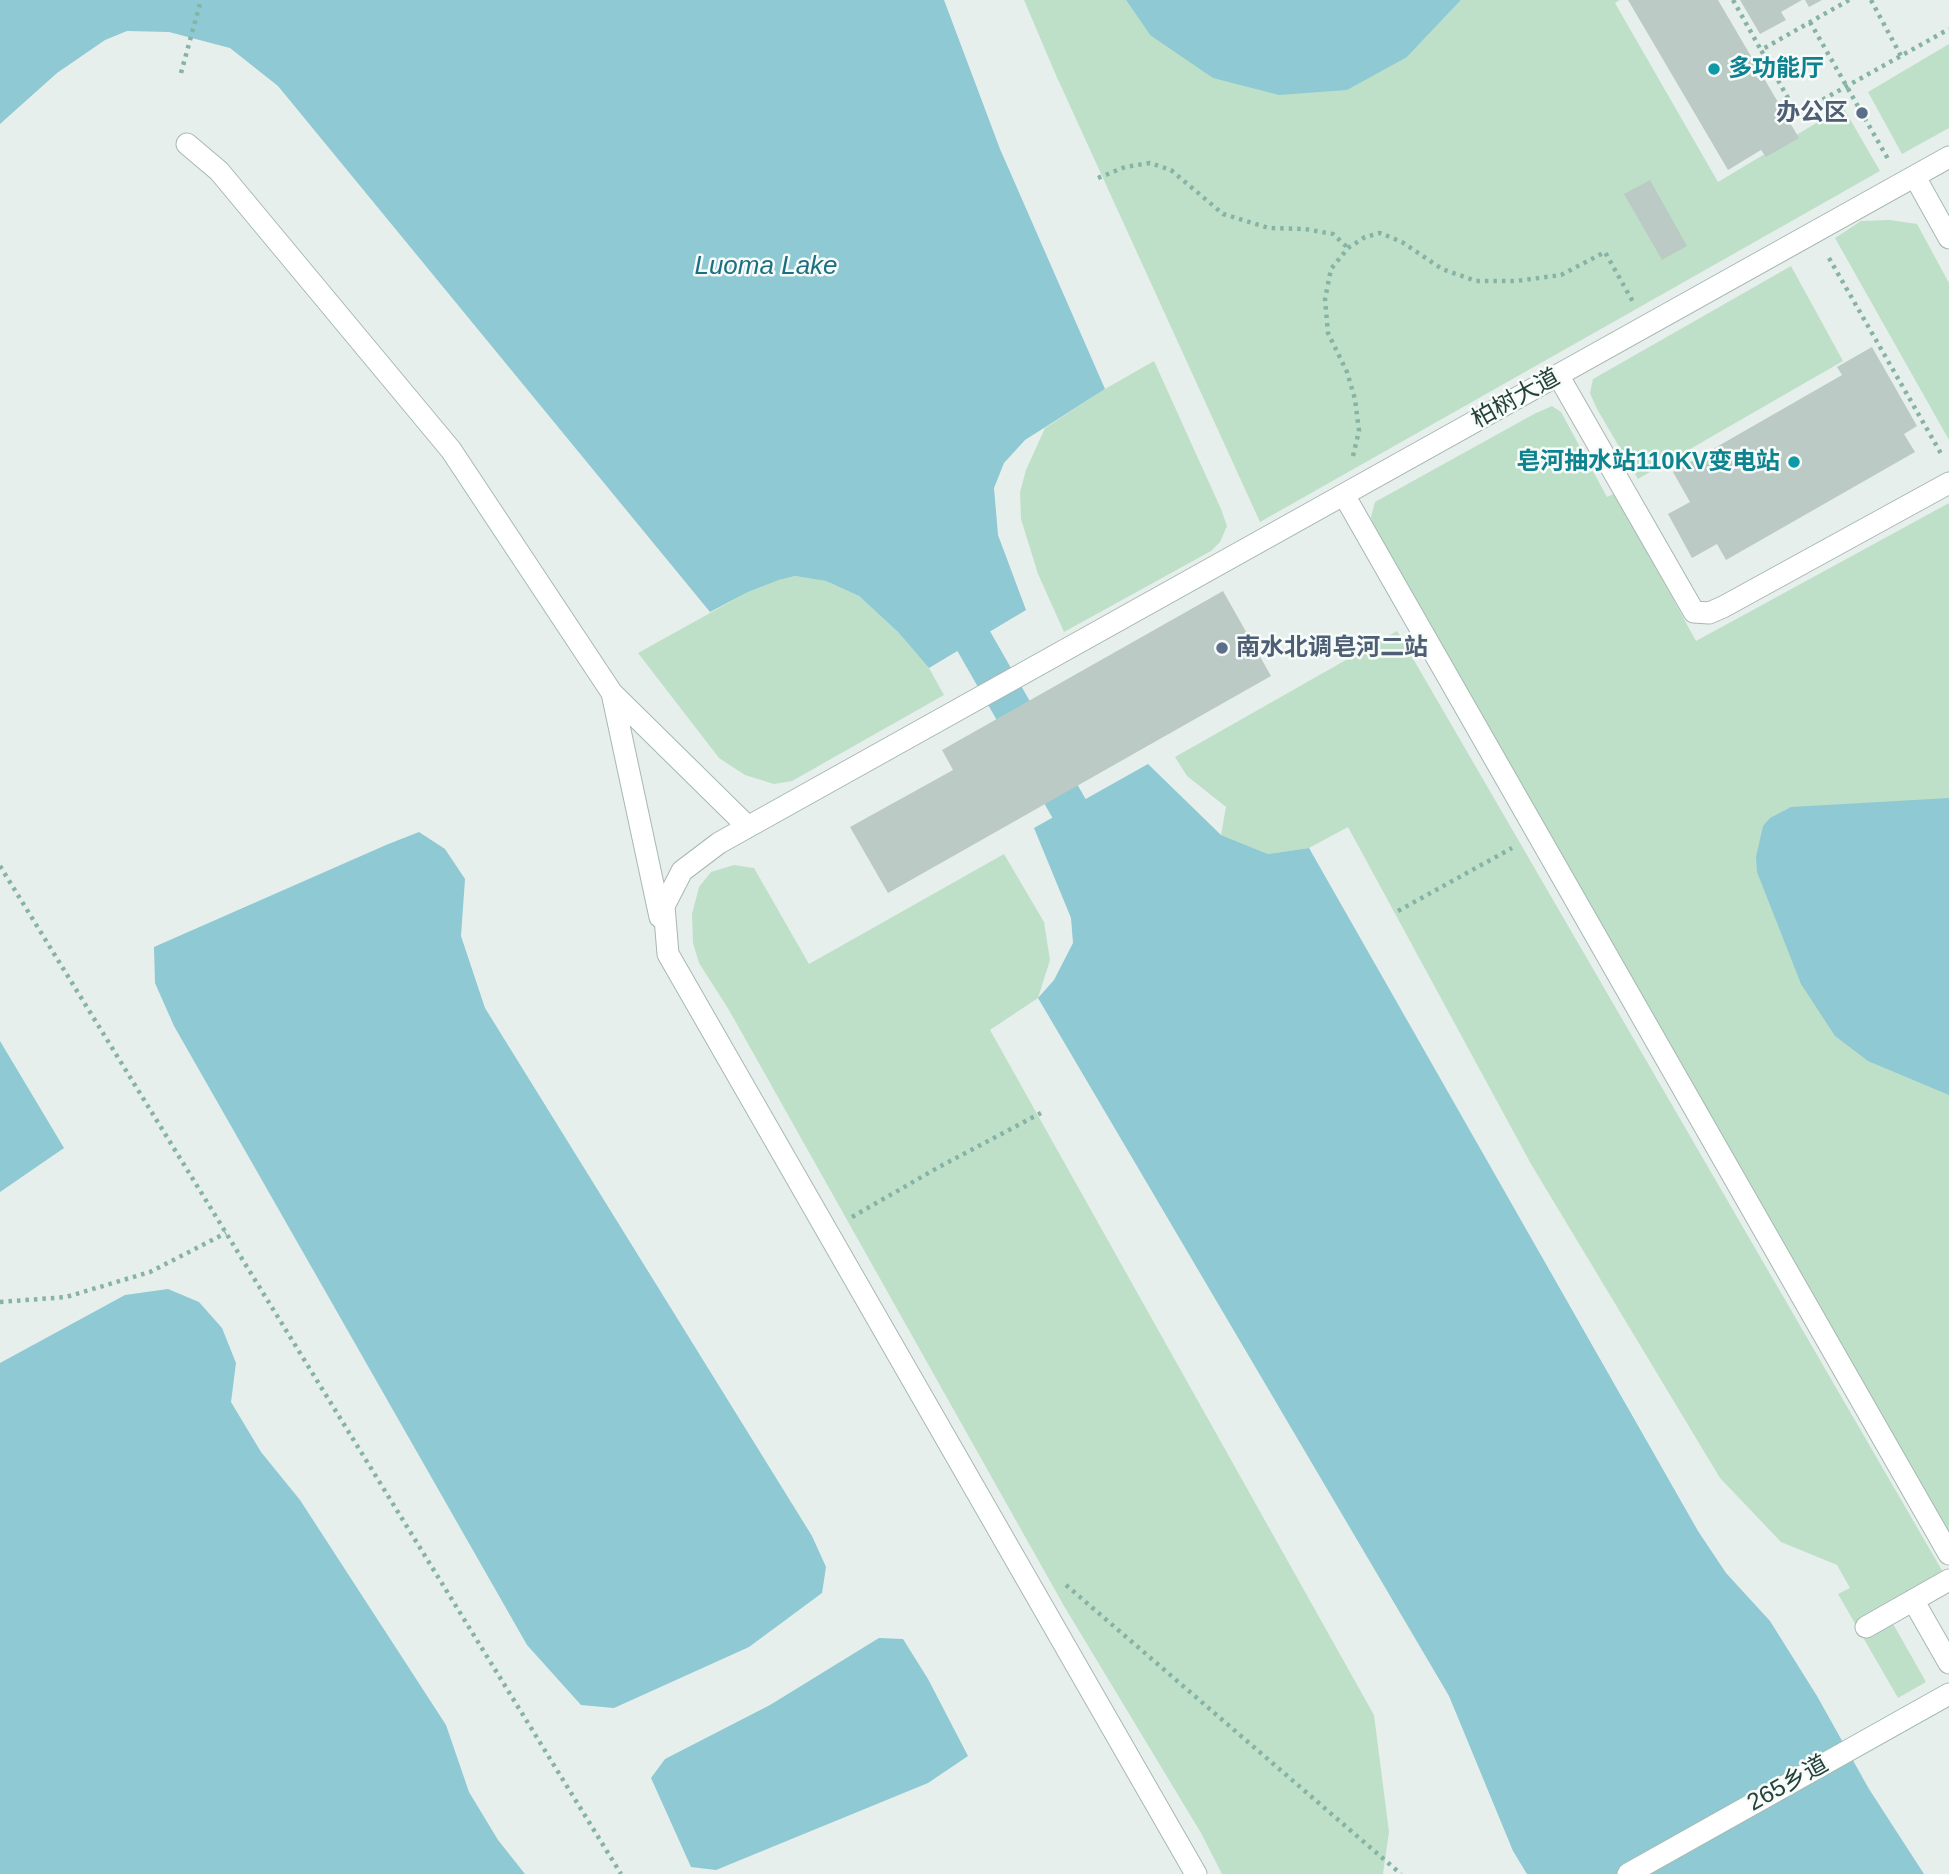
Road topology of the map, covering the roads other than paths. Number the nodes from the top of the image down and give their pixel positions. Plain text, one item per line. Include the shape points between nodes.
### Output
1 (187, 144) dead end
2 (1949, 157) edge
3 (1908, 180) junction
4 (1949, 238) edge
5 (1558, 375) junction
6 (1949, 483) edge
7 (1344, 495) junction
8 (612, 693) junction
9 (748, 827) junction
10 (668, 954) junction
11 (1949, 1554) edge
12 (1949, 1580) edge
13 (1913, 1600) junction
14 (1866, 1627) dead end
15 (1949, 1663) edge
16 (1949, 1694) edge
17 (1196, 1874) edge
18 (1628, 1874) edge

1 - 8 street via 219,171 451,450
2 - 3 street, 柏树大道
3 - 4 street
3 - 5 street, 柏树大道
5 - 6 street via 1694,612 1709,613 1723,607
5 - 7 street, 柏树大道
7 - 9 street, 柏树大道
7 - 11 street
8 - 9 street
8 - 10 street
9 - 10 street, 柏树大道 via 682,871 664,906
10 - 17 street
12 - 13 street
13 - 14 street
13 - 15 street
16 - 18 street, 265乡道

